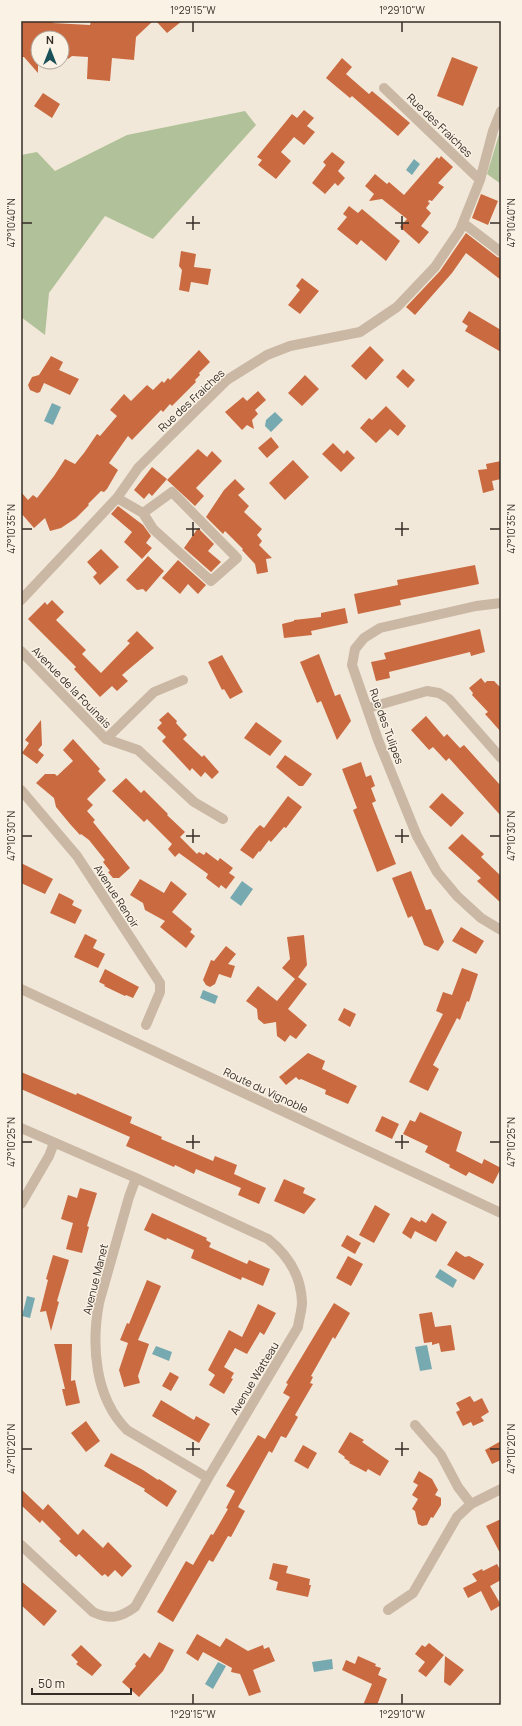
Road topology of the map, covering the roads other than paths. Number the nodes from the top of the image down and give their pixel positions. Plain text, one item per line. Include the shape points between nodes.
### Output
1 (384, 88) dead end
2 (501, 111) edge
3 (480, 180) junction
4 (463, 223) junction
5 (501, 252) edge
6 (117, 498) junction
7 (143, 513) junction
8 (21, 600) edge
9 (501, 603) edge
10 (21, 651) edge
11 (183, 680) dead end
12 (368, 708) junction
13 (106, 739) junction
14 (501, 758) edge
15 (21, 790) edge
16 (223, 819) dead end
17 (501, 930) edge
18 (21, 989) edge
19 (146, 1025) dead end
20 (21, 1128) edge
21 (54, 1143) junction
22 (136, 1178) junction
23 (21, 1204) edge
24 (501, 1213) edge
25 (415, 1425) dead end
26 (208, 1478) junction
27 (501, 1489) edge
28 (470, 1504) junction
29 (21, 1545) edge
30 (388, 1610) dead end

1 - 3 street, Rue des Fraiches
2 - 3 street, Rue des Fraiches via 493,130
3 - 4 street, Rue des Fraiches
4 - 5 street
4 - 6 street, Rue des Fraiches via 436,267 397,307 360,332 284,348 267,355 227,380 138,468
6 - 7 street
6 - 8 street, Rue des Fraiches
7 - 7 street via 153,529 211,581 238,558 172,492
9 - 12 street, Rue des Tulipes via 476,606 380,628 364,638 355,649 352,665
10 - 13 street, Avenue de la Fouinais
11 - 13 street, Avenue de la Fouinais via 154,692
12 - 14 street via 427,692 439,693 449,698
12 - 17 street, Rue des Tulipes via 378,740 417,836 437,872 457,896 481,918
13 - 16 street, Avenue de la Fouinais via 138,750 194,802
15 - 19 street, Avenue Renoir via 77,856 160,983 160,992
18 - 24 street, Route du Vignoble
20 - 21 street, Avenue Watteau
21 - 22 street, Avenue Watteau
21 - 23 street
22 - 26 street, Avenue Manet via 100,1303 95,1358 106,1398 117,1420 127,1430
22 - 26 street, Avenue Watteau via 259,1234 277,1246 296,1270 302,1302 298,1327
25 - 28 street via 441,1455
26 - 29 street, Avenue Watteau via 135,1607 124,1614 104,1617 93,1612
27 - 28 street
28 - 30 street via 457,1517 413,1593

